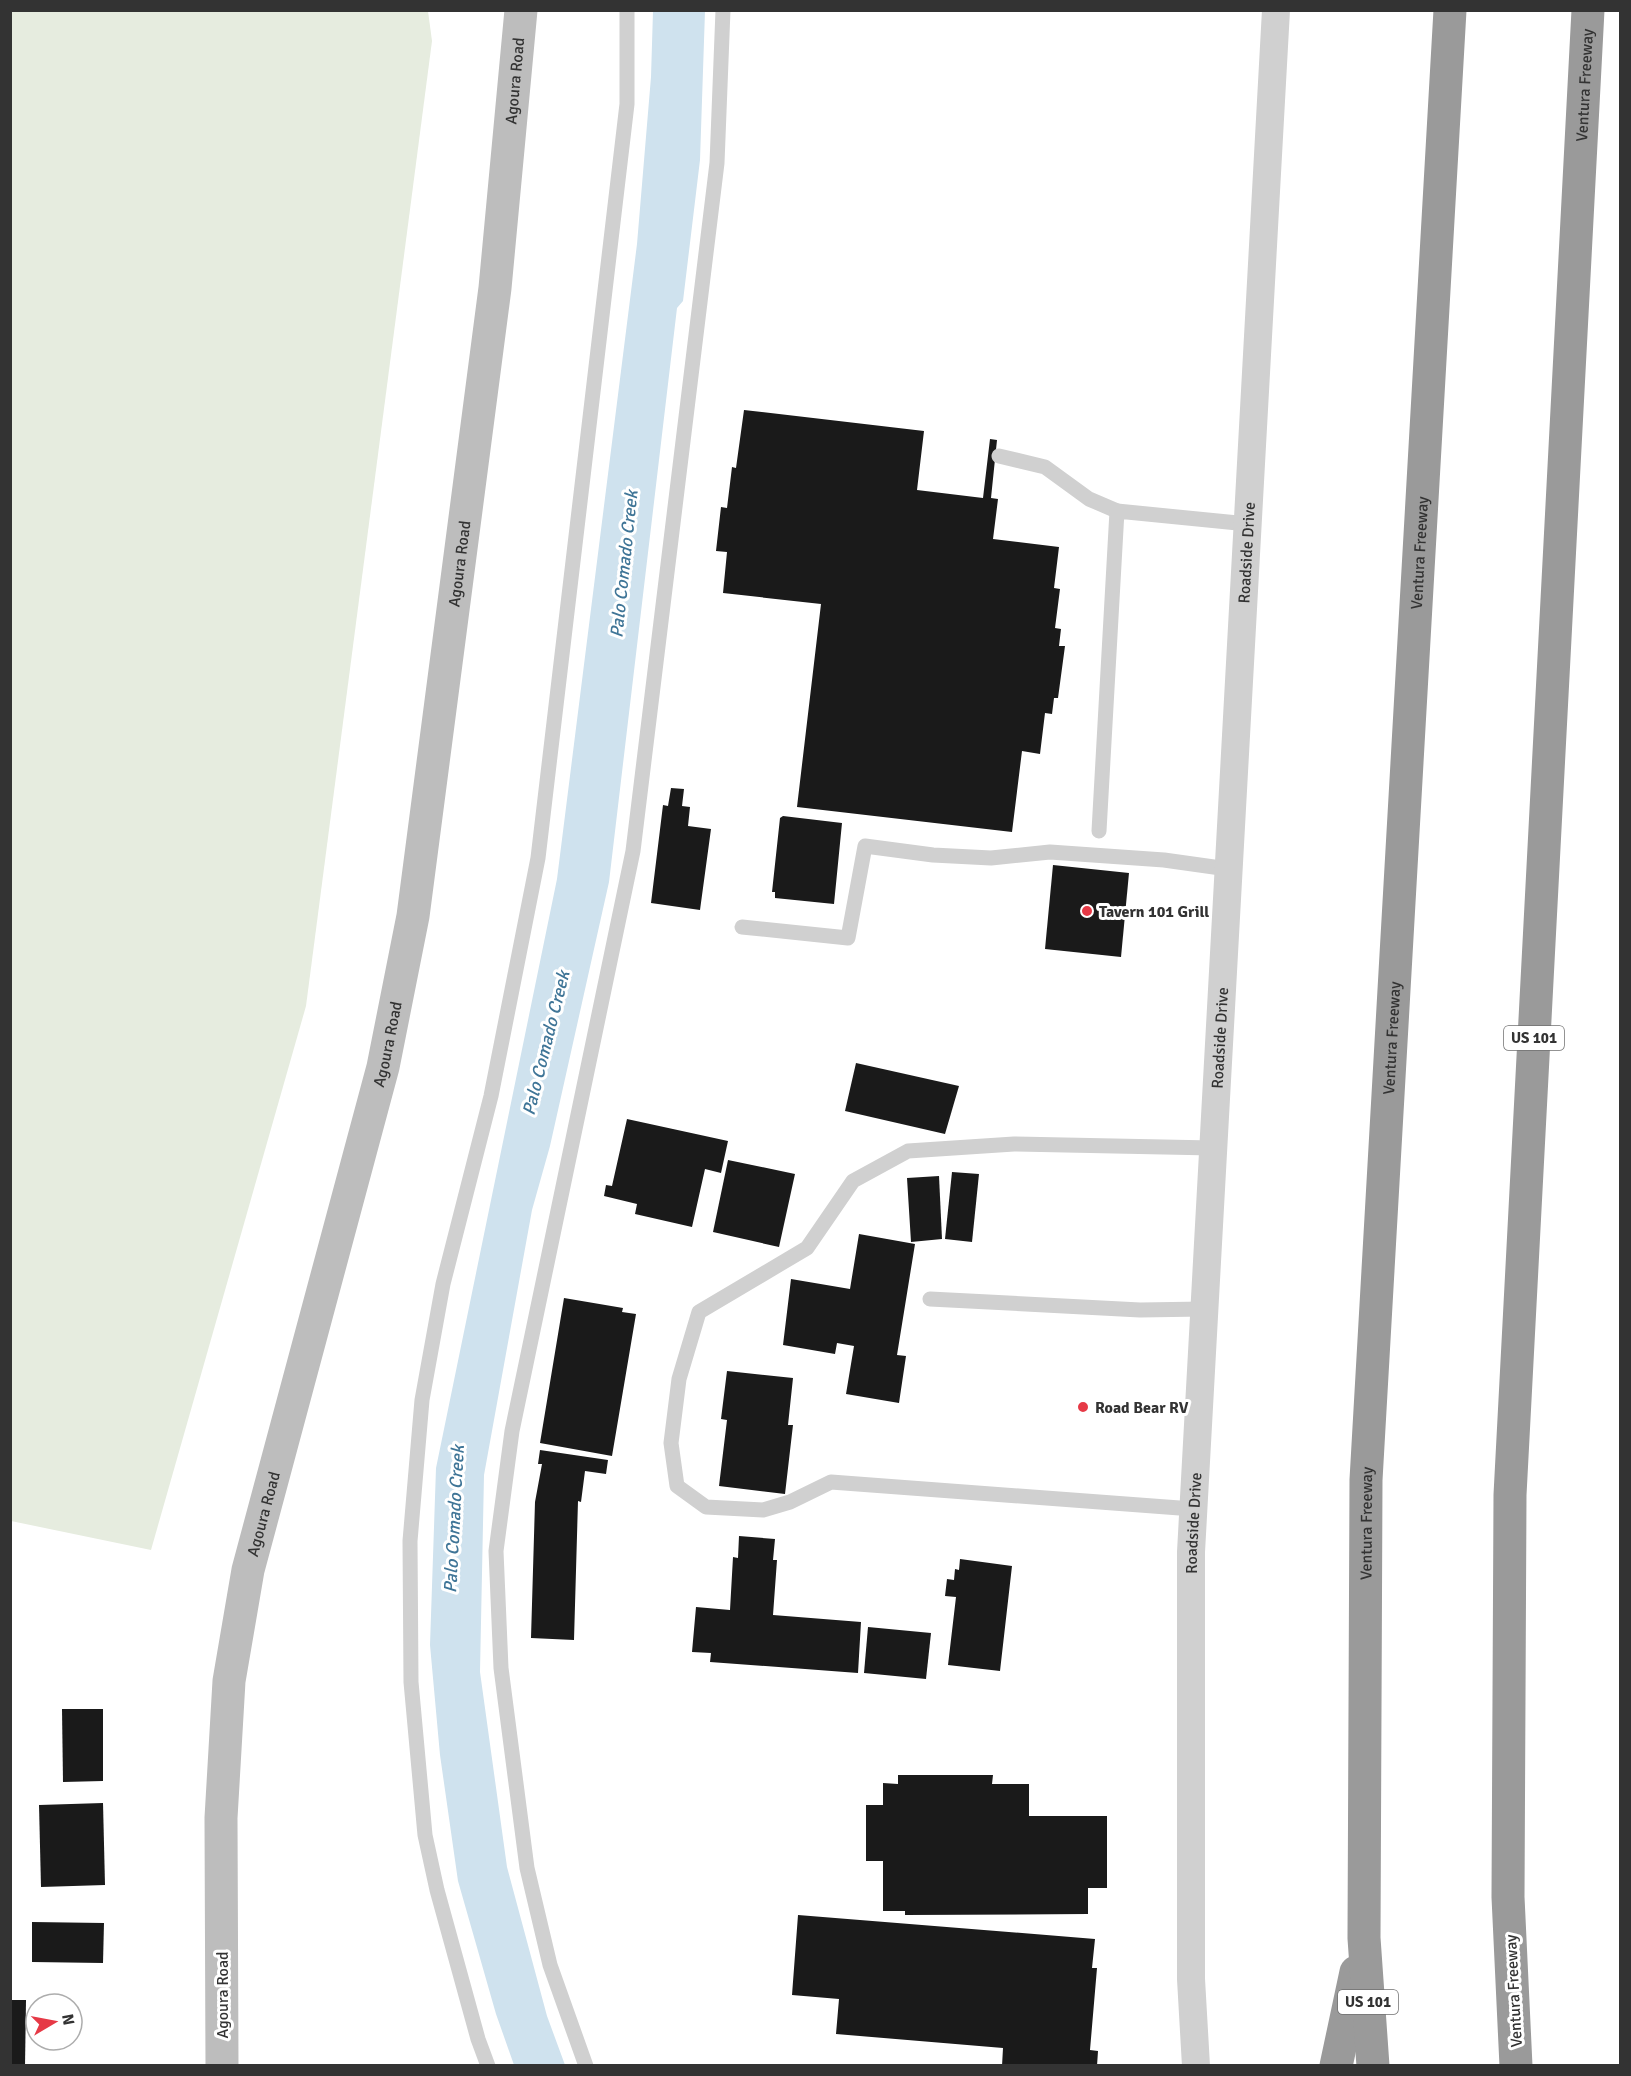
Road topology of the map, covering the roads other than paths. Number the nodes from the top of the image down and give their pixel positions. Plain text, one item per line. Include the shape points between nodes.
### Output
1 (521, 10) edge
2 (627, 10) edge
3 (723, 10) edge
4 (1276, 10) edge
5 (1450, 10) edge
6 (1588, 10) edge
7 (999, 456) dead end
8 (1117, 511) junction
9 (1248, 524) junction
10 (1099, 831) dead end
11 (1228, 869) junction
12 (742, 927) dead end
13 (1213, 1148) junction
14 (930, 1299) dead end
15 (1204, 1309) junction
16 (1192, 1509) junction
17 (1364, 1938) junction
18 (222, 2066) edge
19 (488, 2066) edge
20 (586, 2066) edge
21 (1196, 2066) edge
22 (1336, 2066) edge
23 (1373, 2066) edge
24 (1516, 2066) edge

1 - 18 main road, Agoura Road via 495,288 413,916 383,1067 249,1570 229,1681 221,1818
2 - 19 lane via 626,115 538,858 491,1096 443,1284 422,1400 410,1541 411,1682 426,1834 437,1890
3 - 20 lane via 717,163 633,851 512,1431 496,1551 501,1668 527,1868 550,1965
4 - 9 street, Roadside Drive
5 - 17 highway, Ventura Freeway / US 101 via 1366,1480
6 - 24 highway, Ventura Freeway / US 101 via 1510,1495 1508,1897
7 - 8 lane via 1045,467 1089,499
8 - 9 lane
8 - 10 lane
9 - 11 street, Roadside Drive
11 - 12 lane via 1050,852 991,858 865,846 848,938
11 - 13 street, Roadside Drive
13 - 15 street, Roadside Drive
13 - 16 lane via 1014,1144 908,1151 853,1181 807,1248 699,1312 679,1379 671,1443 677,1486 706,1507 763,1510 831,1482
14 - 15 lane via 1140,1310
15 - 16 street, Roadside Drive
16 - 21 street, Roadside Drive via 1191,1979
17 - 22 highway
17 - 23 highway, Ventura Freeway / US 101

